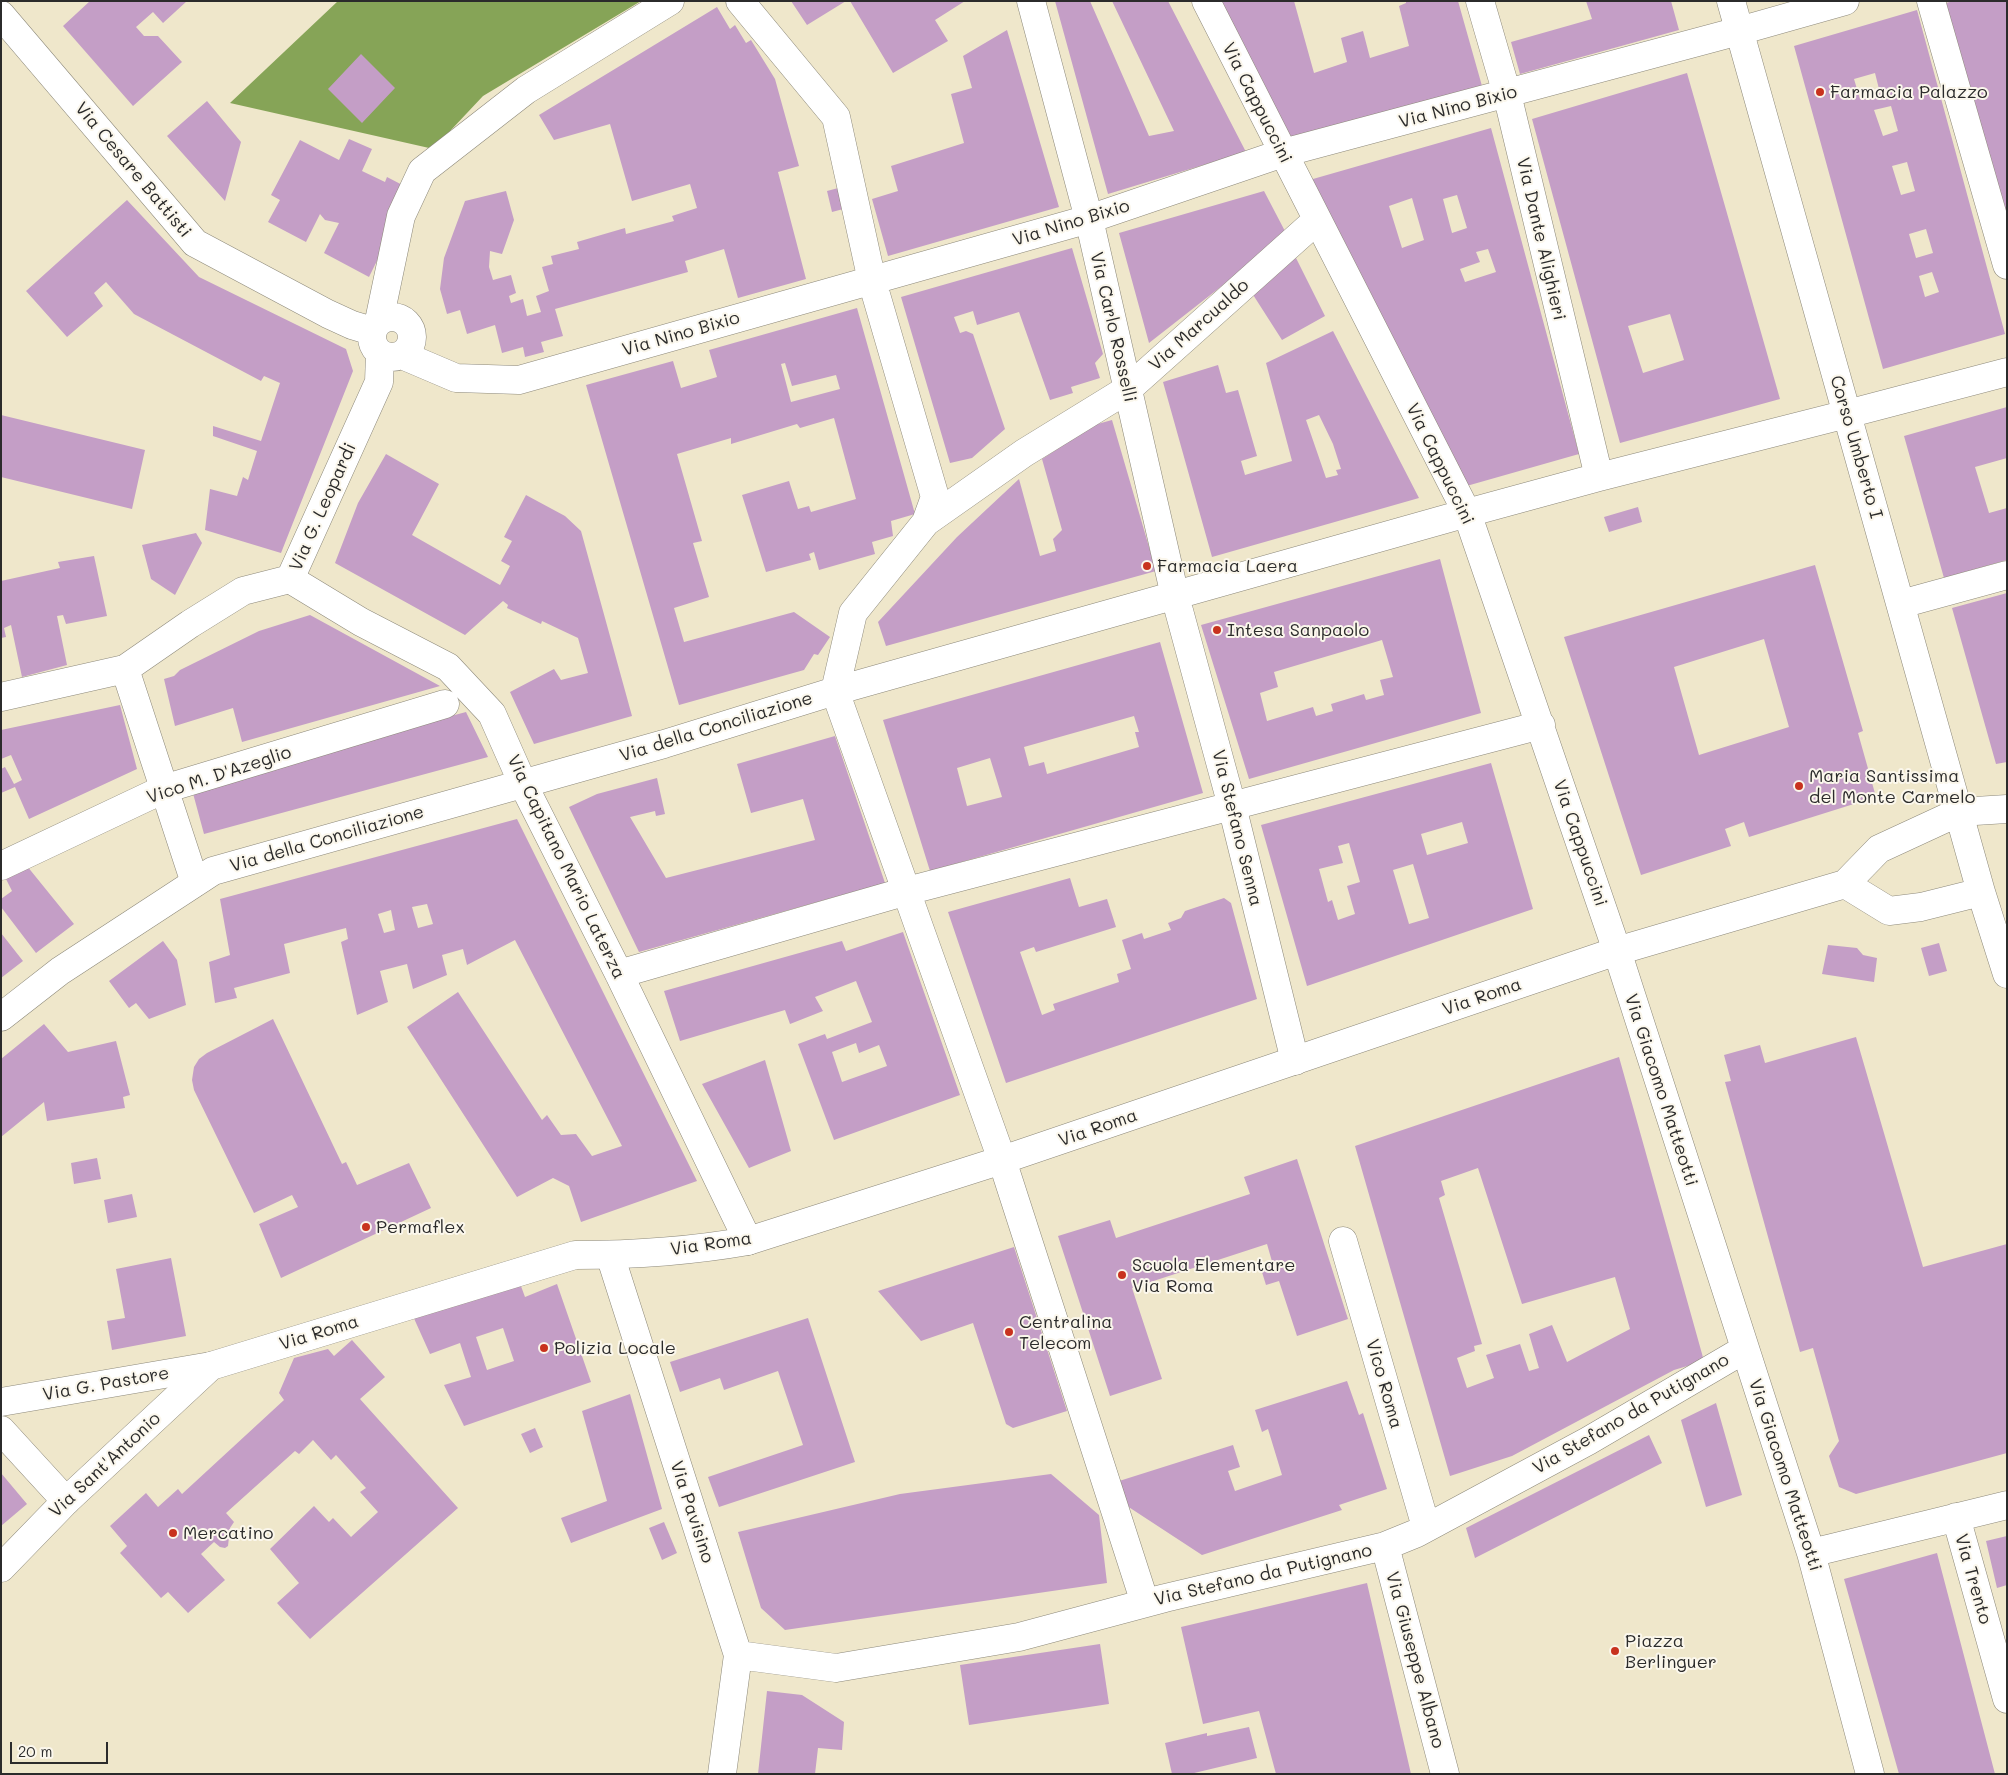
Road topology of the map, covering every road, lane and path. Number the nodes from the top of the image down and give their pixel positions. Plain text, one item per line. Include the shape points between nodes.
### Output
1 (670, 1) edge
2 (740, 1) edge
3 (1031, 1) edge
4 (1206, 1) edge
5 (1480, 1) edge
6 (1731, 1) edge
7 (1845, 1) edge
8 (1931, 1) edge
9 (1, 15) edge
10 (1739, 31) junction
11 (1507, 94) junction
12 (1283, 153) junction
13 (1088, 219) junction
14 (1317, 220) junction
15 (2007, 265) edge
16 (872, 280) junction
17 (383, 340) junction
18 (2007, 372) edge
19 (1128, 389) junction
20 (1847, 414) junction
21 (1598, 477) junction
22 (1467, 513) junction
23 (926, 522) junction
24 (2007, 576) edge
25 (290, 579) junction
26 (1175, 596) junction
27 (1900, 604) junction
28 (124, 668) junction
29 (835, 691) junction
30 (1, 697) edge
31 (444, 704) dead end
32 (1540, 725) junction
33 (523, 784) junction
34 (164, 789) junction
35 (1232, 806) junction
36 (2007, 808) edge
37 (1959, 812) junction
38 (1, 866) edge
39 (195, 883) junction
40 (1845, 884) junction
41 (907, 891) junction
42 (1981, 892) junction
43 (1617, 951) junction
44 (619, 974) junction
45 (2007, 974) edge
46 (1, 1017) edge
47 (1295, 1061) junction
48 (1002, 1160) junction
49 (748, 1241) junction
50 (1343, 1241) dead end
51 (610, 1255) junction
52 (1745, 1349) junction
53 (211, 1366) junction
54 (1, 1402) edge
55 (1, 1430) edge
56 (66, 1500) junction
57 (2007, 1505) edge
58 (1956, 1517) junction
59 (1426, 1527) junction
60 (1385, 1546) junction
61 (1811, 1553) junction
62 (1, 1568) edge
63 (1145, 1603) junction
64 (738, 1655) junction
65 (2007, 1699) edge
66 (722, 1774) edge
67 (1445, 1774) edge
68 (1870, 1774) edge

1 - 17 street, Via G. Leopardi via 526,90 422,171 401,216
2 - 16 street via 836,118
3 - 13 street, Via Carlo Rosselli
4 - 12 street, Via Cappuccini
5 - 11 street, Via Dante Alighieri
6 - 10 street, Corso Umberto I
7 - 10 street, Via Nino Bixio
8 - 15 street
9 - 17 street, Via Cesare Battisti via 195,243
10 - 11 street, Via Nino Bixio
10 - 20 street, Corso Umberto I
11 - 12 street, Via Nino Bixio
11 - 21 street, Via Dante Alighieri
12 - 13 street, Via Nino Bixio
12 - 14 street, Via Cappuccini
13 - 16 street, Via Nino Bixio
13 - 19 street, Via Carlo Rosselli
14 - 19 street, Via Marcualdo
14 - 22 street, Via Cappuccini
16 - 17 street, Via Nino Bixio via 519,380 456,378
16 - 23 street via 935,497
17 - 25 street, Via G. Leopardi via 379,382
18 - 20 street, Via della Conciliazione
19 - 23 street, Via Marcualdo via 1024,453
19 - 26 street, Via Carlo Rosselli
20 - 21 street, Via della Conciliazione
20 - 27 street, Corso Umberto I
21 - 22 street, Via della Conciliazione
22 - 26 street, Via della Conciliazione
22 - 32 street, Via Cappuccini
23 - 29 street via 853,613
24 - 27 street
25 - 28 street, Via G. Leopardi via 243,591
25 - 33 street, Via Capitano Mario Laterza via 361,622 448,667 492,714
26 - 29 street, Via della Conciliazione
26 - 35 street, Via Stefano Senna
27 - 37 street, Corso Umberto I
28 - 30 street, Via G. Leopardi
28 - 34 street
29 - 33 street, Via della Conciliazione
29 - 41 street
31 - 34 street, Vico M. D'Azeglio
32 - 35 street
32 - 43 street, Via Cappuccini
33 - 39 street, Via della Conciliazione via 213,871
33 - 44 street, Via Capitano Mario Laterza
34 - 38 street, Vico M. D'Azeglio
34 - 39 street
35 - 41 street
35 - 47 street, Via Stefano Senna
36 - 37 street
37 - 40 street, Via Roma via 1879,849
37 - 42 street, Corso Umberto I
39 - 46 street, Via della Conciliazione via 60,971
40 - 42 street via 1889,911 1921,908
40 - 43 street, Via Roma
41 - 44 street
41 - 48 street
42 - 45 street, Corso Umberto I
43 - 47 street, Via Roma
43 - 52 street, Via Giacomo Matteotti
44 - 49 street, Via Capitano Mario Laterza
47 - 48 street, Via Roma
48 - 49 street, Via Roma
48 - 63 street
49 - 51 street, Via Roma via 713,1248
50 - 59 street, Vico Roma
51 - 53 street, Via Roma via 575,1255
51 - 64 street, Via Pavisino
52 - 59 street, Via Stefano da Putignano via 1588,1441
52 - 61 street, Via Giacomo Matteotti
53 - 54 street, Via G. Pastore
53 - 56 street, Via Sant'Antonio
55 - 56 street
56 - 62 street, Via Sant'Antonio
57 - 58 street
58 - 61 street
58 - 65 street, Via Trento
59 - 60 street, Via Stefano da Putignano
60 - 63 street, Via Stefano da Putignano
60 - 67 street, Via Giuseppe Albano
61 - 68 street, Via Giacomo Matteotti
63 - 64 street, Via Stefano da Putignano via 1019,1637 836,1668
64 - 66 street, Via Pavisino

